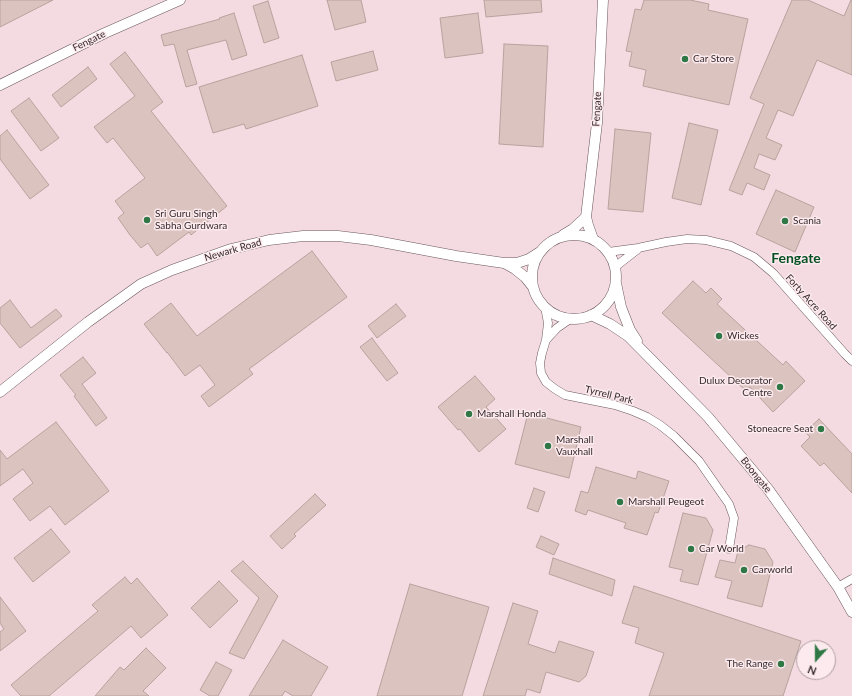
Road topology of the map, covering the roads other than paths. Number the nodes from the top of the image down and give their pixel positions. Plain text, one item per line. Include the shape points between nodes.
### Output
1 (180, 0) edge
2 (603, 0) edge
3 (0, 85) edge
4 (586, 217) junction
5 (560, 237) junction
6 (593, 239) junction
7 (638, 248) junction
8 (540, 252) junction
9 (608, 252) junction
10 (504, 263) junction
11 (615, 267) junction
12 (616, 284) junction
13 (533, 287) junction
14 (545, 307) junction
15 (591, 315) junction
16 (570, 319) junction
17 (546, 340) junction
18 (643, 351) junction
19 (852, 361) edge
20 (0, 392) edge
21 (729, 549) dead end
22 (852, 579) edge
23 (838, 587) junction
24 (852, 612) edge

1 - 3 street, Fengate via 105,33
2 - 4 street, Fengate via 597,123
4 - 5 street
4 - 6 street, Fengate
5 - 6 street via 582,235
5 - 8 street
6 - 9 street
7 - 9 street, Forty Acre Road
7 - 11 street
7 - 19 street, Forty Acre Road via 687,239 706,240 731,246 754,257 773,273
8 - 10 street, Newark Road via 517,263
8 - 13 street via 534,262
9 - 11 street
10 - 13 street, Newark Road via 516,269
10 - 20 street, Newark Road via 338,236 303,236 231,248 141,284 88,322
11 - 12 street
12 - 15 street via 608,302
12 - 18 street, Boongate via 630,330
13 - 14 street via 537,298
14 - 16 street via 556,315
14 - 17 street, Tyrrell Park via 548,323
15 - 16 street
15 - 18 street, Boongate via 628,336
16 - 17 street
17 - 21 street, Tyrrell Park via 540,363 541,373 546,382 565,395 616,405 647,417 674,436 699,462 728,504 734,518
18 - 23 street, Boongate via 713,423 768,490
22 - 23 street
23 - 24 street, Boongate

